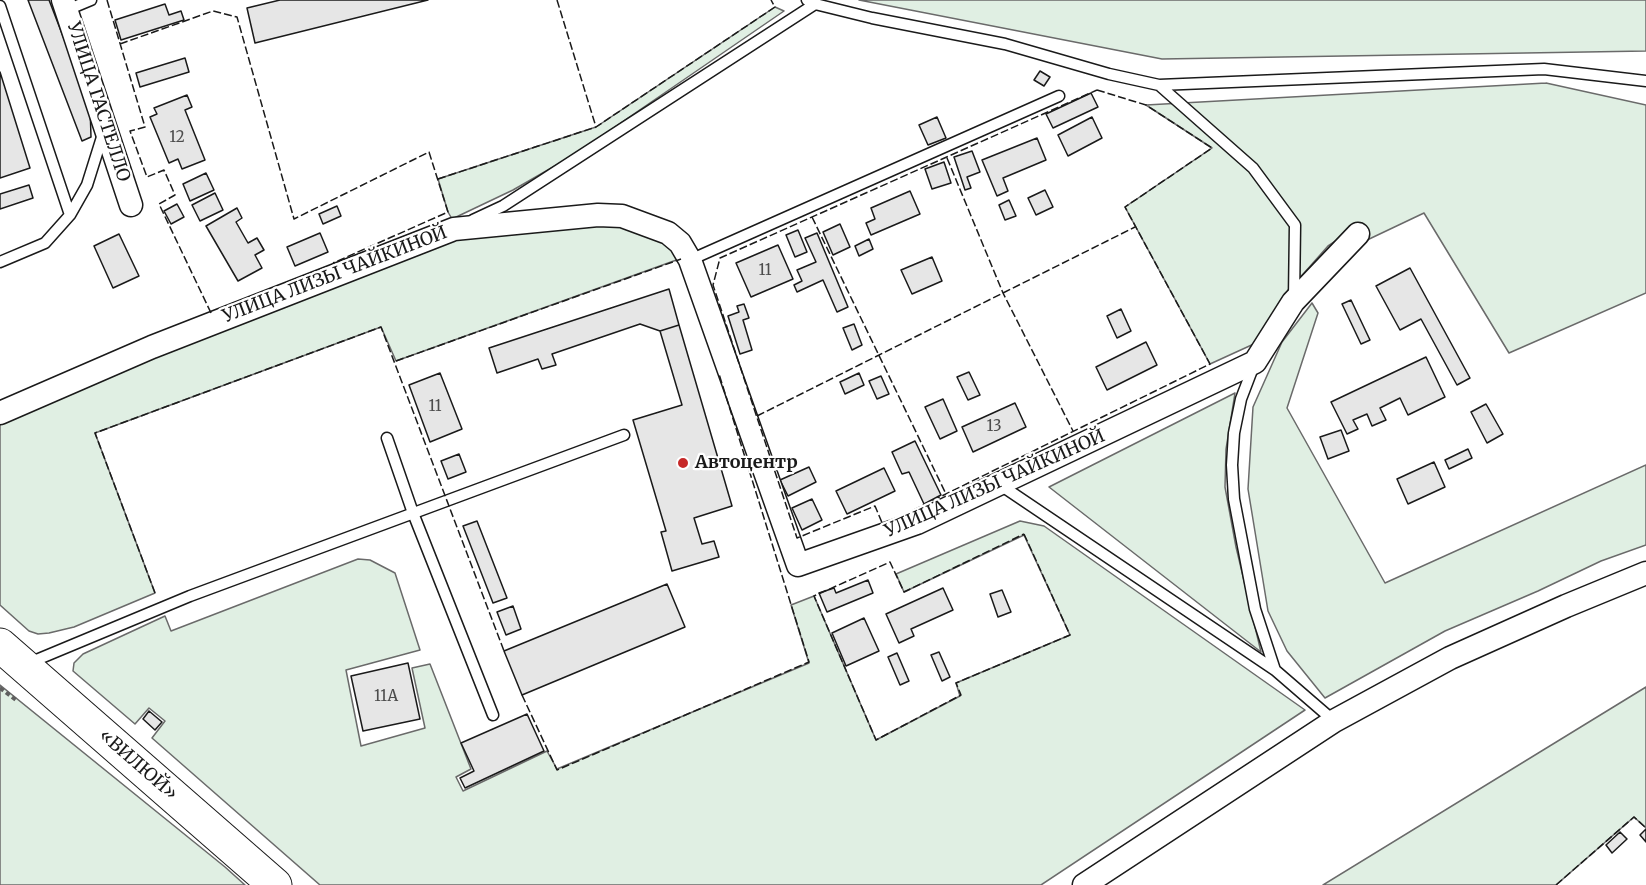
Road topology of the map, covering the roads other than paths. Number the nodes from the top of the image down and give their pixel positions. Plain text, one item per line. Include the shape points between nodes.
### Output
1 (91, 0) edge
2 (811, 2) edge
3 (65, 5) edge
4 (0, 6) edge
5 (1646, 81) edge
6 (1159, 85) junction
7 (1059, 96) dead end
8 (106, 125) junction
9 (131, 205) dead end
10 (70, 215) junction
11 (454, 229) junction
12 (1358, 234) dead end
13 (690, 260) junction
14 (0, 262) edge
15 (1293, 302) junction
16 (1255, 362) junction
17 (0, 413) edge
18 (624, 435) dead end
19 (387, 438) dead end
20 (999, 484) junction
21 (413, 513) junction
22 (1646, 573) edge
23 (12, 655) edge
24 (1275, 670) junction
25 (493, 715) dead end
26 (1334, 721) junction
27 (275, 885) edge
28 (1084, 885) edge

1 - 3 lane
2 - 6 lane via 1005,44
2 - 11 lane via 503,206
3 - 8 street, УЛИЦА ГАСТЕЛЛО
4 - 10 lane
5 - 6 lane via 1544,69
6 - 15 lane via 1253,168 1295,225
7 - 13 lane
8 - 9 street, УЛИЦА ГАСТЕЛЛО
8 - 10 lane via 87,185
10 - 14 lane via 45,243
11 - 13 street, УЛИЦА ЛИЗЫ ЧАЙКИНОЙ via 622,216 668,233
11 - 17 street, УЛИЦА ЛИЗЫ ЧАЙКИНОЙ via 152,347
12 - 15 street
13 - 20 street, УЛИЦА ЛИЗЫ ЧАЙКИНОЙ via 798,565 917,523
15 - 16 street
16 - 20 street, УЛИЦА ЛИЗЫ ЧАЙКИНОЙ
16 - 24 lane via 1234,433 1234,499 1255,609
18 - 21 lane
19 - 21 lane
20 - 24 lane
21 - 23 lane via 190,596
21 - 25 lane
22 - 26 street via 1450,658
23 - 27 highway, «ВИЛЮЙ»
24 - 26 lane
26 - 28 street

